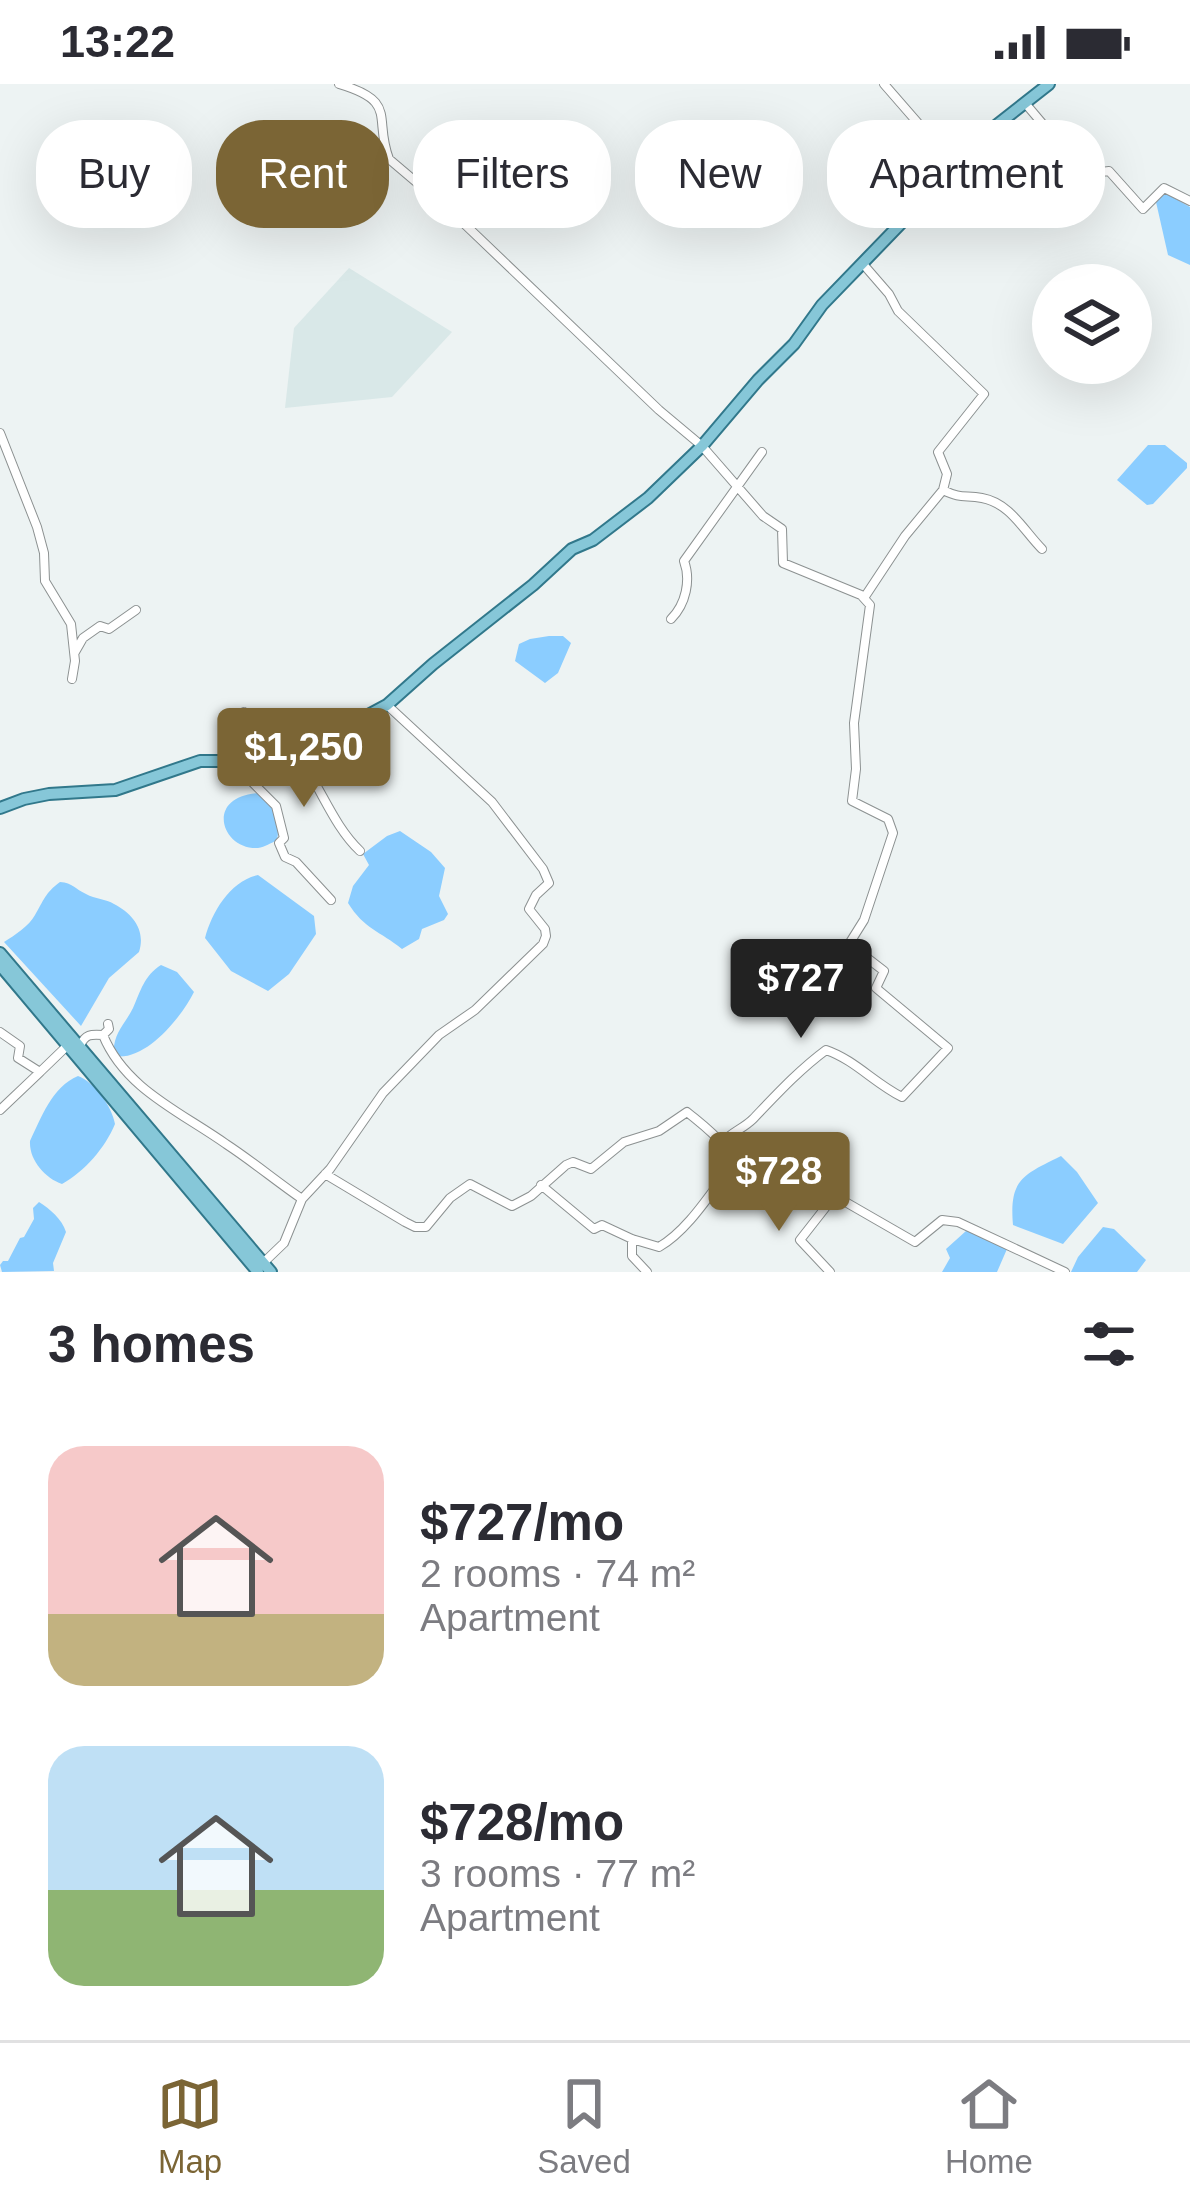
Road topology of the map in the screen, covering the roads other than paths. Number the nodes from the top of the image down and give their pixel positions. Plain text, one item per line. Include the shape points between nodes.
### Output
1 (340, 84) edge
2 (884, 84) edge
3 (1048, 84) edge
4 (1024, 102) junction
5 (915, 120) edge
6 (1002, 120) edge
7 (1190, 200) edge
8 (897, 228) edge
9 (863, 264) junction
10 (0, 434) edge
11 (701, 446) junction
12 (762, 452) dead end
13 (737, 485) junction
14 (943, 490) junction
15 (1042, 549) dead end
16 (864, 598) junction
17 (136, 610) dead end
18 (670, 619) dead end
19 (74, 653) junction
20 (72, 679) dead end
21 (387, 705) junction
22 (244, 712) dead end
23 (289, 742) junction
24 (265, 754) junction
25 (245, 761) junction
26 (0, 808) edge
27 (360, 850) dead end
28 (332, 900) dead end
29 (0, 953) edge
30 (0, 965) edge
31 (109, 1024) dead end
32 (0, 1032) edge
33 (103, 1035) junction
34 (74, 1046) junction
35 (40, 1072) junction
36 (0, 1110) edge
37 (722, 1143) junction
38 (734, 1162) junction
39 (325, 1174) junction
40 (542, 1185) junction
41 (836, 1194) junction
42 (302, 1199) junction
43 (632, 1240) junction
44 (261, 1270) edge
45 (647, 1272) edge
46 (830, 1272) edge
47 (1065, 1272) edge

1 - 11 street via 377,105 389,159
2 - 5 street
3 - 4 main road
4 - 6 main road
4 - 7 street via 1085,174 1109,171 1143,209 1163,188
8 - 9 main road
9 - 11 main road
9 - 14 street via 898,311 984,394 938,452 947,474
10 - 19 street via 37,527 45,581 71,625
11 - 13 street
11 - 21 main road via 648,498 572,549
12 - 13 street
13 - 16 street via 782,529 783,562
13 - 18 street via 684,561 686,594
14 - 15 street via 999,505
14 - 16 street
16 - 37 street via 870,605 852,801 888,819 893,833 849,944 884,971 876,988 948,1048 902,1097 826,1050
17 - 19 street via 82,638
19 - 20 street
21 - 23 main road
21 - 39 street via 492,802 543,868 549,883 529,909 547,936 397,1078
22 - 24 street
23 - 24 main road
23 - 27 street
24 - 25 main road
25 - 26 main road via 200,761 115,790 49,794
25 - 28 street via 252,782 276,806 285,857
29 - 34 main road
30 - 34 main road
31 - 33 street
32 - 35 street
33 - 34 street
33 - 42 street via 112,1056 163,1106
34 - 35 street
34 - 44 main road
35 - 36 street
37 - 38 street
37 - 40 street via 687,1112 624,1142 592,1169 573,1162
38 - 41 street via 773,1197 810,1175
38 - 43 street via 668,1242
39 - 40 street via 426,1227 470,1184 512,1206
39 - 42 street
40 - 43 street via 586,1225
41 - 46 street via 800,1240
41 - 47 street via 915,1242 942,1220 958,1222
42 - 44 street via 284,1243
43 - 45 street via 632,1256

